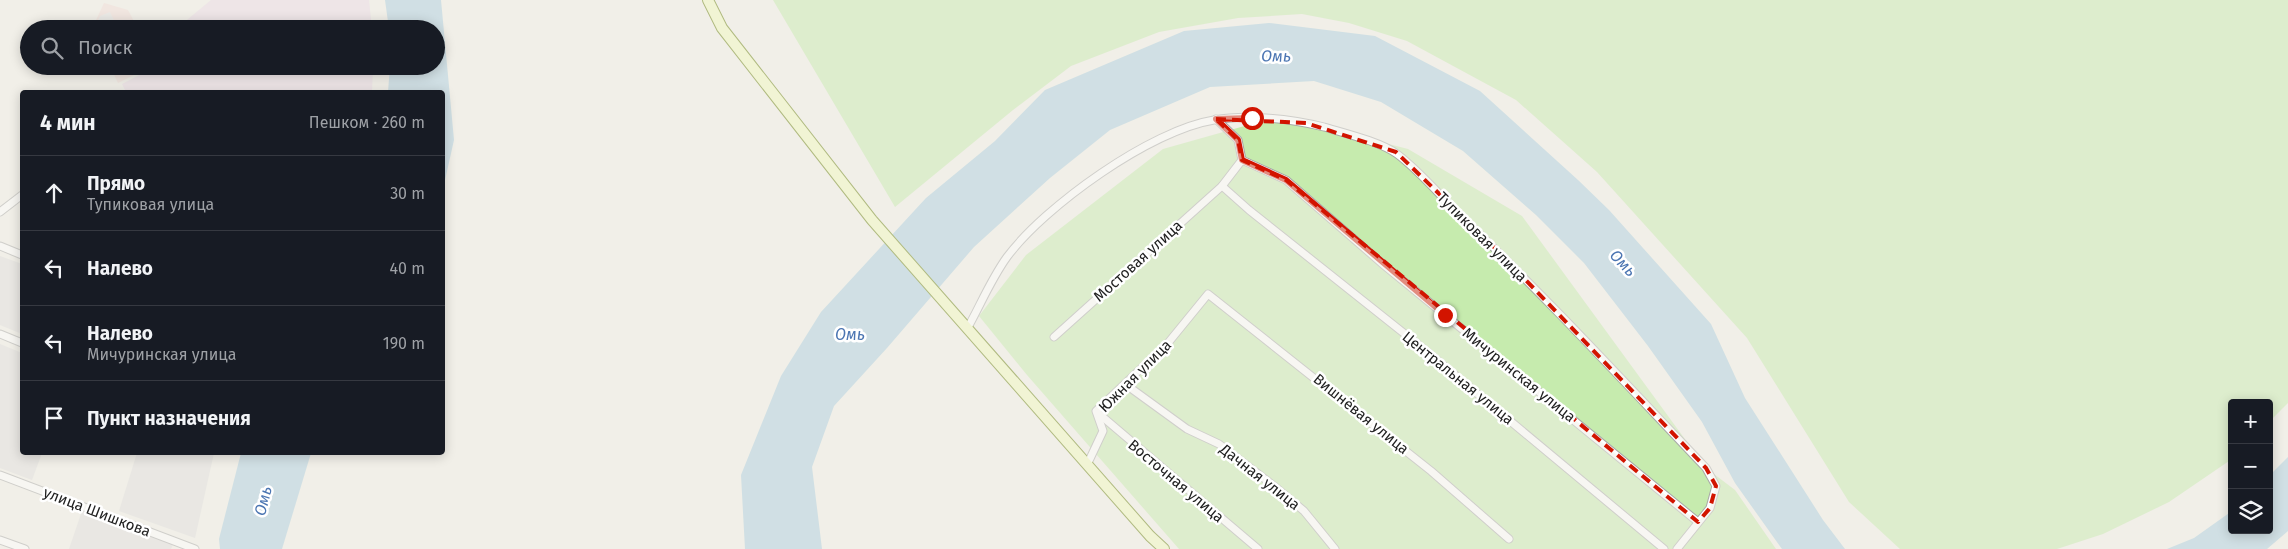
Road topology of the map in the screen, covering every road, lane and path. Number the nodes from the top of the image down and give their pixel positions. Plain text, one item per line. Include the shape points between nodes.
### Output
1 (708, 0) edge
2 (1216, 119) junction
3 (1242, 160) junction
4 (1222, 186) junction
5 (20, 197) edge
6 (0, 212) edge
7 (0, 246) edge
8 (20, 254) edge
9 (1208, 294) joint
10 (965, 327) junction
11 (0, 334) edge
12 (1054, 337) dead end
13 (20, 342) edge
14 (1125, 384) junction
15 (1096, 411) junction
16 (1087, 464) junction
17 (0, 475) edge
18 (1698, 522) junction
19 (1509, 539) dead end
20 (0, 540) edge
21 (25, 549) edge
22 (195, 549) edge
23 (1164, 549) edge
24 (1258, 549) edge
25 (1336, 549) edge
26 (1664, 549) edge
27 (1677, 549) edge

1 - 10 main road via 722,28 872,220
2 - 3 street via 1238,140
2 - 10 street, Тупиковая улица via 1148,143 1043,218 1007,258
2 - 18 street, Тупиковая улица via 1252,118 1306,123 1352,135 1396,152 1496,249 1706,468 1716,486 1710,508
3 - 4 street, Мостовая улица
3 - 18 street, Мичуринская улица via 1286,180 1385,266
4 - 12 street, Мостовая улица
4 - 26 street, Центральная улица
5 - 6 street
7 - 8 street
9 - 14 street, Южная улица via 1168,343
9 - 19 street, Вишнёвая улица via 1423,465
10 - 16 main road
11 - 13 street
14 - 15 street, Южная улица
14 - 25 street, Дачная улица via 1187,428 1219,444 1274,486 1304,511
15 - 16 street, Южная улица via 1103,431
15 - 24 street, Восточная улица
16 - 23 main road
17 - 22 street, улица Шишкова
18 - 27 street
20 - 21 street

